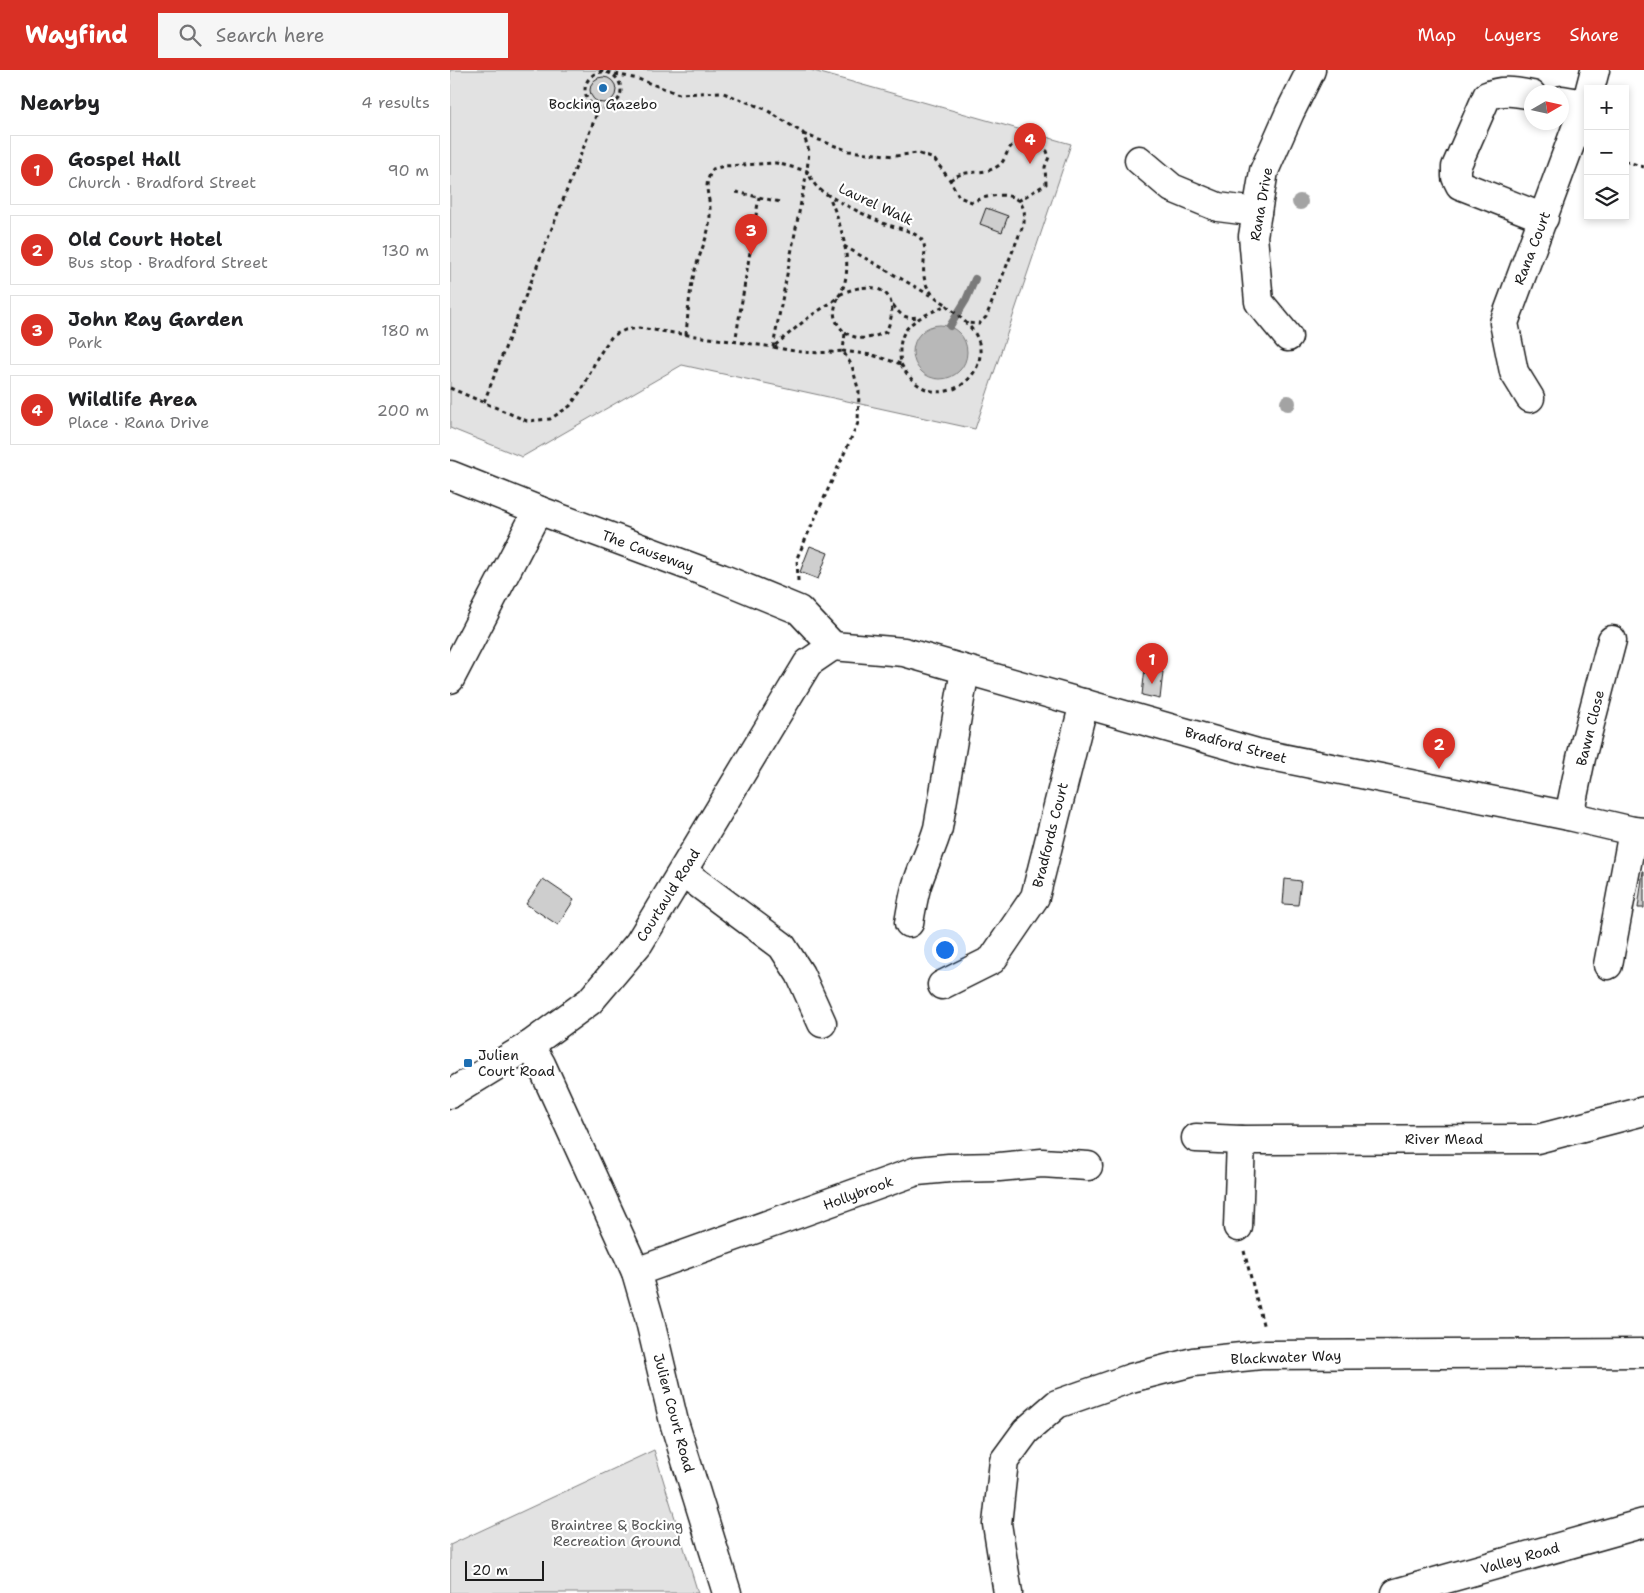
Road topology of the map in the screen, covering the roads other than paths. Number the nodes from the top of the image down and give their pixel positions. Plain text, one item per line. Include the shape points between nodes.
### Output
1 (1311, 70) edge
2 (1595, 70) edge
3 (1524, 94) edge
4 (1581, 97) edge
5 (1139, 160) dead end
6 (1257, 212) junction
7 (1544, 218) junction
8 (1288, 337) dead end
9 (1530, 398) dead end
10 (450, 475) edge
11 (538, 510) junction
12 (1612, 640) dead end
13 (833, 646) junction
14 (965, 670) junction
15 (450, 679) edge
16 (1084, 703) junction
17 (1569, 816) junction
18 (1639, 831) edge
19 (683, 872) junction
20 (909, 923) dead end
21 (1608, 965) dead end
22 (942, 986) dead end
23 (822, 1023) dead end
24 (530, 1045) junction
25 (450, 1094) edge
26 (1644, 1111) edge
27 (1196, 1138) dead end
28 (1241, 1140) junction
29 (1088, 1166) dead end
30 (1238, 1227) road end
31 (636, 1272) junction
32 (1644, 1353) edge
33 (1644, 1523) edge
34 (726, 1593) edge
35 (1008, 1593) edge
36 (1396, 1593) edge

1 - 6 street, Rana Drive via 1264,171
2 - 4 street, Rana Court
3 - 7 street via 1510,91 1487,96 1456,167 1456,177 1460,185
4 - 7 street, Rana Court
5 - 6 street via 1172,188 1218,207
6 - 8 street, Rana Drive via 1253,236 1259,302
7 - 9 street, Rana Court via 1504,323 1514,372
10 - 11 street, The Causeway
11 - 13 street, The Causeway via 798,610
11 - 15 street
12 - 17 street, Bawn Close
13 - 14 street, Bradford Street via 904,652
13 - 19 street, Courtauld Road via 808,663
14 - 16 street, Bradford Street
14 - 20 street via 938,828 916,888
16 - 17 street, Bradford Street via 1257,753
16 - 22 street, Bradfords Court via 1035,897 992,960
17 - 18 street, Bradford Street
18 - 21 street
19 - 23 street via 782,946 800,974
19 - 24 street, Courtauld Road via 639,943 590,1001
24 - 25 street, Courtauld Road
24 - 31 street, Julien Court Road
26 - 28 street, River Mead via 1537,1138
27 - 28 street, River Mead
28 - 30 street
29 - 31 street, Hollybrook via 1042,1163 917,1171
31 - 34 street, Julien Court Road via 674,1422
32 - 35 street, Blackwater Way via 1271,1356 1193,1362 1131,1378 1057,1404 1026,1431 1004,1460 997,1524
33 - 36 street, Valley Road

